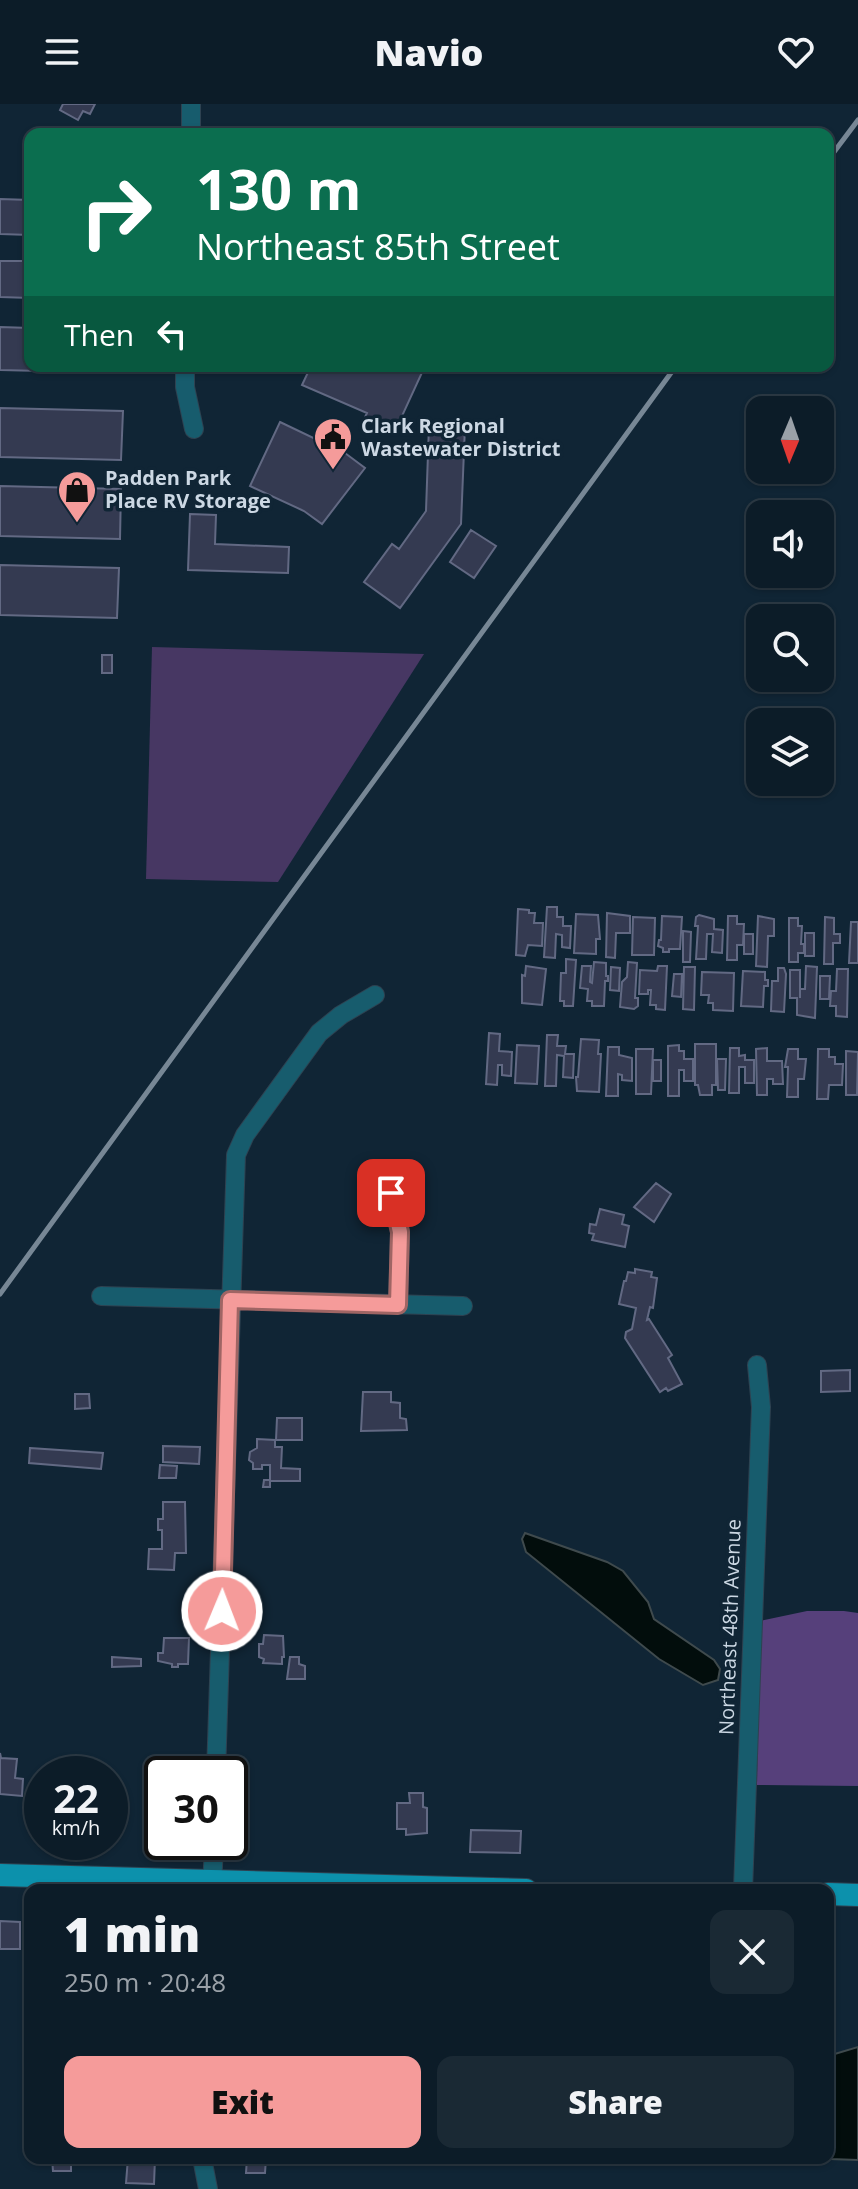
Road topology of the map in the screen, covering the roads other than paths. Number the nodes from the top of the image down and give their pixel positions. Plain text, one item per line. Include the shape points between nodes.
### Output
1 (191, 104) edge
2 (191, 128) edge
3 (185, 372) edge
4 (194, 429) dead end
5 (375, 995) dead end
6 (391, 1193) dead end
7 (101, 1296) dead end
8 (230, 1300) junction
9 (398, 1305) junction
10 (463, 1306) dead end
11 (757, 1365) dead end
12 (217, 1756) edge
13 (214, 1860) edge
14 (0, 1875) edge
15 (174, 1884) edge
16 (213, 1884) edge
17 (743, 1884) edge
18 (834, 1894) edge
19 (858, 1895) edge
20 (203, 2164) edge
21 (208, 2189) edge

1 - 2 street
3 - 4 street
5 - 8 street via 319,1033 239,1144
6 - 9 street via 400,1232
7 - 8 street
8 - 9 street
8 - 12 street
9 - 10 street
11 - 17 street, Northeast 48th Avenue via 761,1407
13 - 16 street
14 - 15 main road
18 - 19 main road
20 - 21 street

